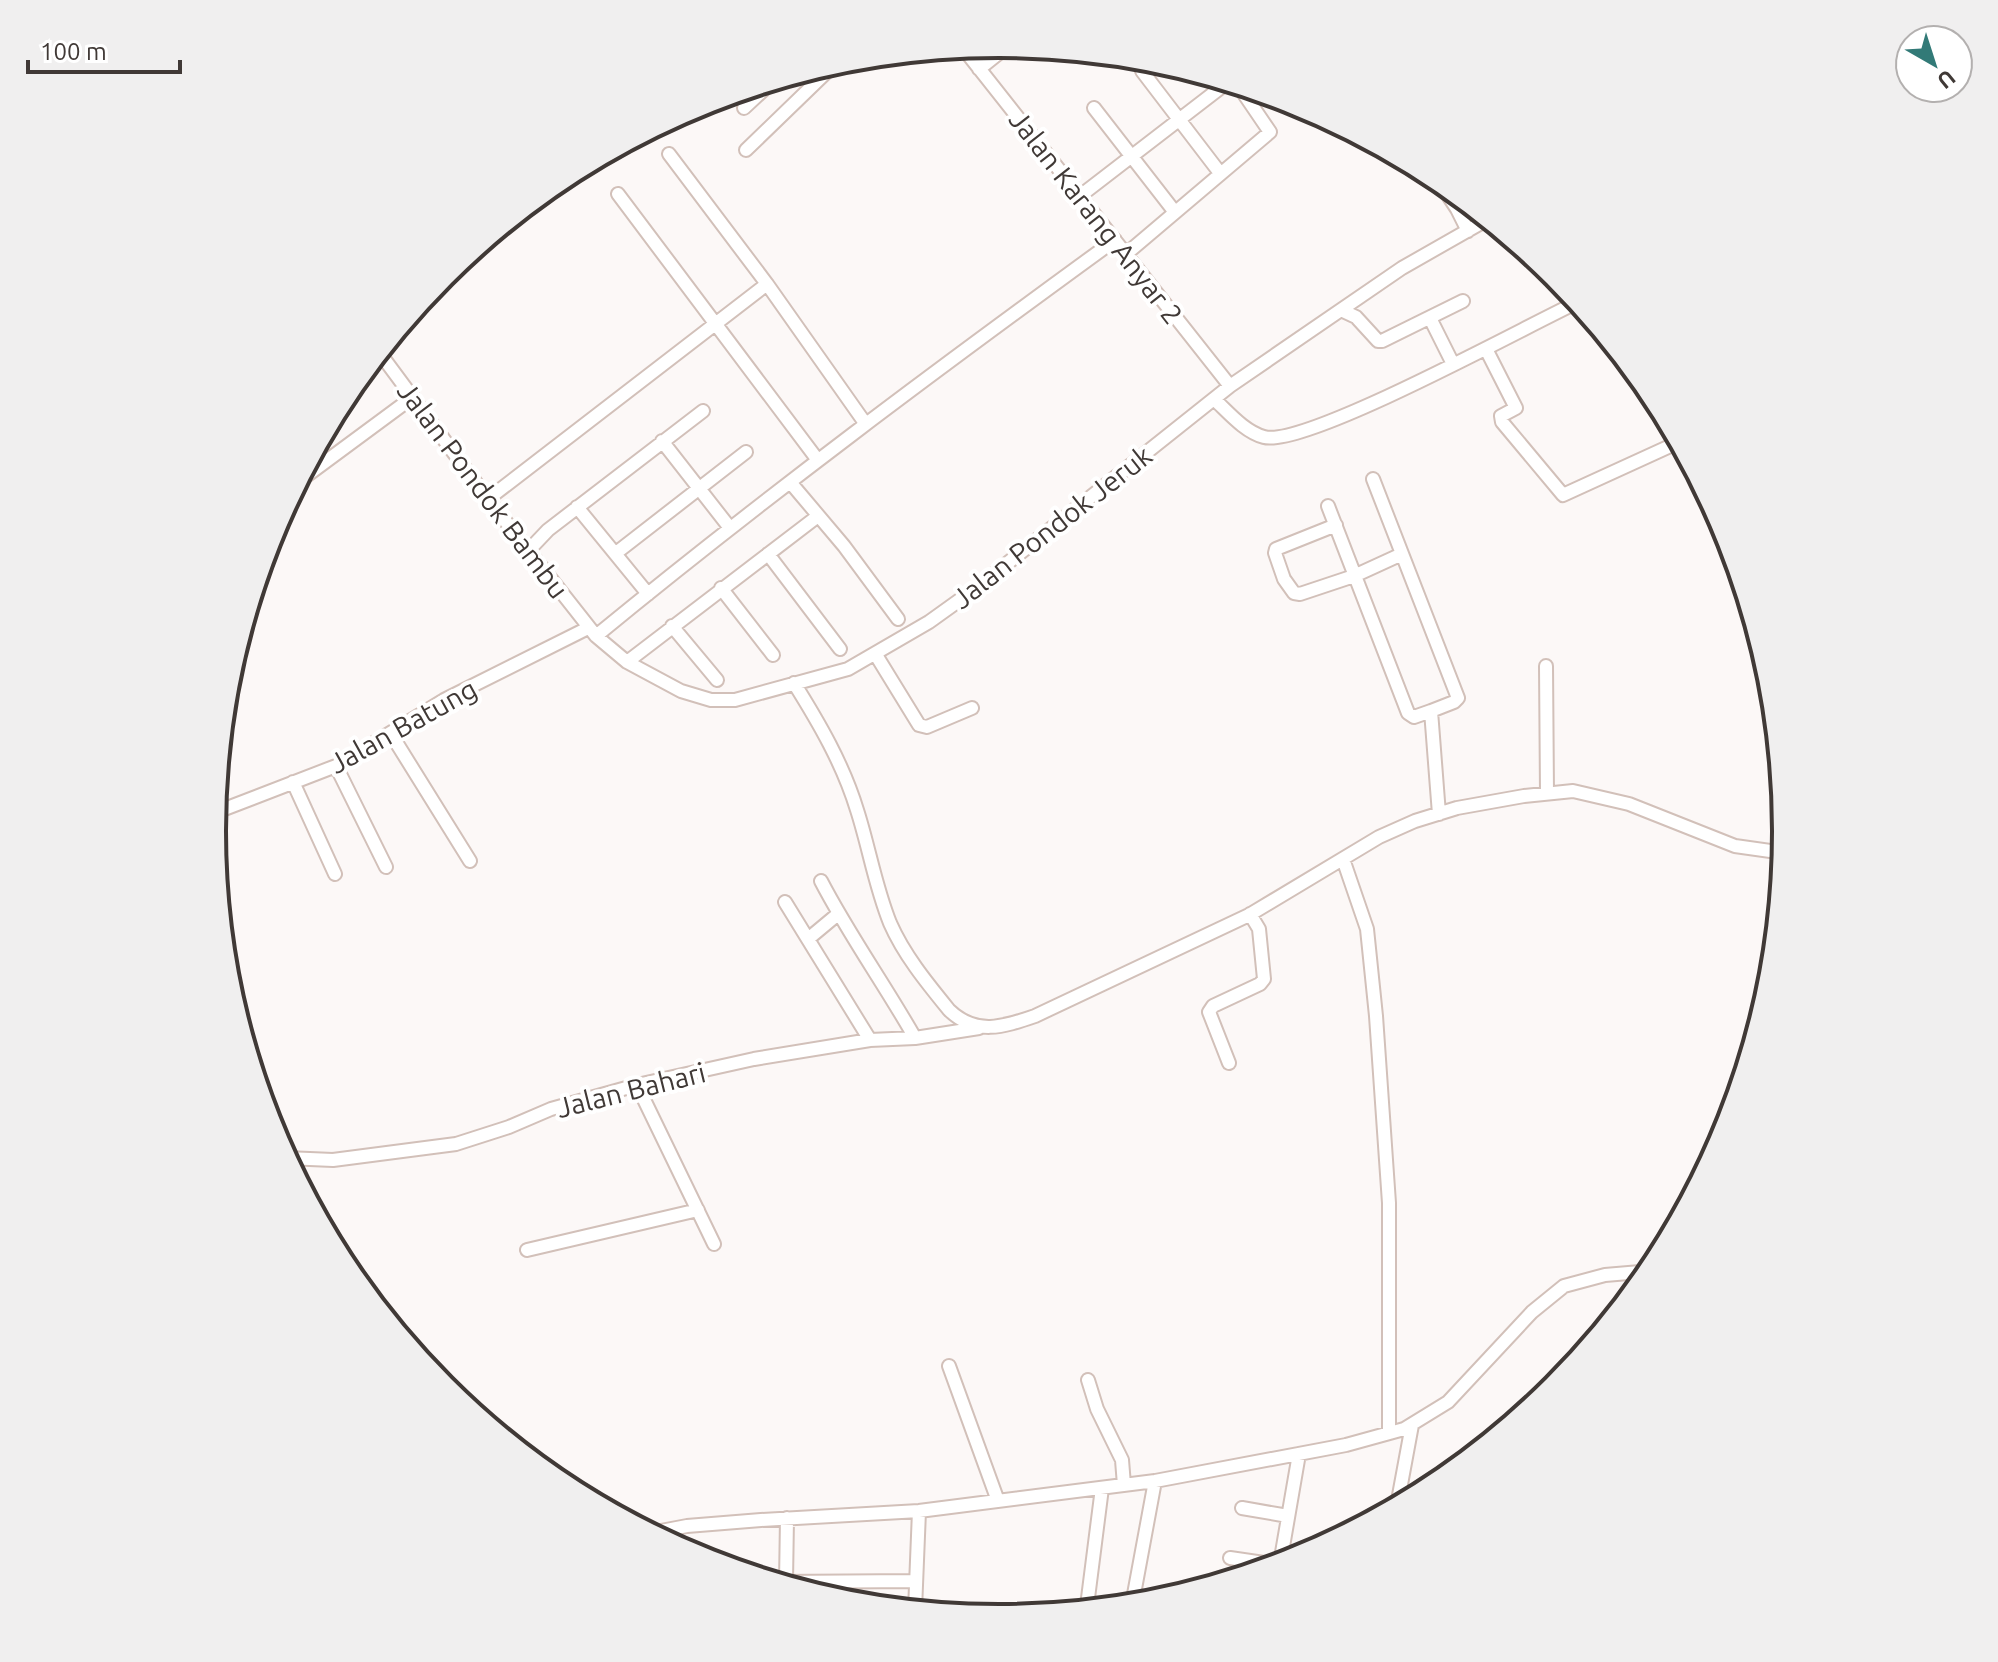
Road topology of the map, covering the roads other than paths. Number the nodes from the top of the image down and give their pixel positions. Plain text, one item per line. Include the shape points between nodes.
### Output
1 (992, 58) edge
2 (971, 59) edge
3 (979, 69) junction
4 (1143, 72) edge
5 (819, 80) edge
6 (1218, 90) edge
7 (755, 98) edge
8 (1248, 99) edge
9 (744, 108) dead end
10 (1094, 108) dead end
11 (1179, 119) junction
12 (746, 150) dead end
13 (669, 154) dead end
14 (1131, 156) junction
15 (1220, 173) junction
16 (618, 194) dead end
17 (1080, 196) junction
18 (1457, 208) edge
19 (1174, 211) junction
20 (1478, 225) edge
21 (1468, 231) junction
22 (1115, 240) junction
23 (1126, 254) junction
24 (767, 284) junction
25 (1463, 301) dead end
26 (1567, 307) edge
27 (1341, 310) junction
28 (1430, 318) junction
29 (716, 323) junction
30 (1486, 349) junction
31 (386, 361) edge
32 (1453, 364) junction
33 (1230, 386) junction
34 (413, 397) junction
35 (1215, 400) junction
36 (703, 411) dead end
37 (865, 423) junction
38 (662, 441) junction
39 (1669, 447) edge
40 (746, 452) dead end
41 (817, 459) junction
42 (317, 468) edge
43 (1373, 479) dead end
44 (790, 482) junction
45 (699, 487) junction
46 (488, 499) junction
47 (1328, 506) dead end
48 (577, 507) junction
49 (818, 516) junction
50 (1336, 525) junction
51 (730, 528) junction
52 (528, 551) junction
53 (616, 553) junction
54 (768, 554) junction
55 (1402, 554) junction
56 (1354, 576) junction
57 (721, 588) junction
58 (648, 594) junction
59 (898, 619) dead end
60 (672, 626) junction
61 (592, 632) junction
62 (840, 649) dead end
63 (773, 655) dead end
64 (876, 655) junction
65 (627, 662) junction
66 (1546, 666) dead end
67 (717, 680) dead end
68 (794, 683) junction
69 (972, 708) dead end
70 (1431, 711) junction
71 (391, 734) junction
72 (336, 766) junction
73 (293, 782) junction
74 (1547, 793) junction
75 (227, 808) edge
76 (1439, 814) junction
77 (1771, 851) edge
78 (1343, 859) junction
79 (470, 861) dead end
80 (386, 867) dead end
81 (335, 874) dead end
82 (821, 881) dead end
83 (785, 902) dead end
84 (838, 914) junction
85 (1250, 914) junction
86 (808, 939) junction
87 (979, 1028) junction
88 (915, 1038) junction
89 (870, 1040) junction
90 (1229, 1063) dead end
91 (637, 1085) junction
92 (299, 1159) edge
93 (698, 1210) junction
94 (714, 1244) dead end
95 (527, 1250) dead end
96 (1633, 1273) edge
97 (949, 1366) dead end
98 (1088, 1380) dead end
99 (1412, 1425) junction
100 (1389, 1433) junction
101 (1299, 1454) junction
102 (1155, 1481) junction
103 (1124, 1485) junction
104 (1102, 1488) junction
105 (1400, 1491) edge
106 (998, 1501) junction
107 (1242, 1508) dead end
108 (919, 1511) junction
109 (1288, 1516) junction
110 (787, 1518) junction
111 (669, 1529) edge
112 (1282, 1550) edge
113 (1230, 1558) dead end
114 (1253, 1561) edge
115 (782, 1573) edge
116 (916, 1581) junction
117 (816, 1582) edge
118 (1135, 1591) edge
119 (1088, 1598) edge
120 (915, 1599) edge

1 - 3 street
2 - 3 street, Jalan Karang Anyar 2
3 - 17 street, Jalan Karang Anyar 2
4 - 11 street
5 - 12 street
6 - 11 street
7 - 9 street
8 - 15 street via 1270,132
10 - 14 street
11 - 14 street
11 - 15 street
13 - 24 street
14 - 17 street
14 - 19 street
15 - 19 street
16 - 29 street
17 - 22 street, Jalan Karang Anyar 2
18 - 21 street
19 - 23 street
20 - 21 street, Jalan Pondok Jeruk
21 - 27 street, Jalan Pondok Jeruk
22 - 23 street, Jalan Karang Anyar 2
22 - 37 street, Jalan Batung
23 - 33 street, Jalan Karang Anyar 2
24 - 29 street
24 - 37 street
25 - 28 street
26 - 30 street
27 - 28 street via 1356,317 1378,341
27 - 33 street, Jalan Pondok Jeruk
28 - 32 street
29 - 41 street
29 - 46 street
30 - 32 street
30 - 39 street via 1516,408 1500,417 1502,422 1563,495
31 - 34 street, Jalan Pondok Bambu
32 - 35 street via 1284,438 1264,437 1247,428
33 - 35 street, Jalan Pondok Jeruk
34 - 42 street
34 - 46 street, Jalan Pondok Bambu
35 - 64 street, Jalan Pondok Jeruk via 975,589
36 - 38 street
37 - 41 street, Jalan Batung
38 - 45 street
38 - 48 street
40 - 45 street
41 - 44 street, Jalan Batung
43 - 55 street
44 - 49 street
44 - 51 street, Jalan Batung
45 - 51 street
45 - 53 street
46 - 52 street, Jalan Pondok Bambu
47 - 50 street
48 - 52 street
48 - 53 street
49 - 54 street
49 - 59 street
50 - 56 street
50 - 56 street via 1276,549 1284,579 1300,594
51 - 58 street, Jalan Batung
52 - 61 street, Jalan Pondok Bambu
53 - 58 street
54 - 57 street
54 - 62 street
55 - 56 street
55 - 70 street via 1458,698
56 - 70 street via 1408,713 1414,717
57 - 60 street
57 - 63 street
58 - 61 street, Jalan Batung
60 - 65 street
60 - 67 street
61 - 65 street, Jalan Pondok Jeruk
61 - 71 street, Jalan Batung via 444,700
64 - 68 street, Jalan Pondok Jeruk via 848,669
64 - 69 street via 919,725 927,727
65 - 68 street, Jalan Pondok Jeruk via 681,691 711,700 735,700
66 - 74 street
68 - 87 street via 824,731 857,808 897,936 949,1010
70 - 76 street
71 - 72 street, Jalan Batung
71 - 79 street
72 - 73 street, Jalan Batung
72 - 80 street
73 - 75 street, Jalan Batung
73 - 81 street
74 - 76 street, Jalan Bahari
74 - 77 street, Jalan Bahari via 1607,797 1735,846
76 - 78 street, Jalan Bahari via 1379,837
78 - 85 street, Jalan Bahari
78 - 100 street via 1367,929 1376,1016 1389,1203
82 - 84 street
83 - 86 street
84 - 86 street
84 - 88 street
85 - 87 street, Jalan Bahari via 1035,1016
85 - 90 street via 1259,929 1264,979 1209,1012
86 - 89 street
87 - 88 street, Jalan Bahari
88 - 89 street, Jalan Bahari
89 - 91 street, Jalan Bahari
91 - 92 street, Jalan Bahari via 456,1144 333,1160
91 - 93 street
93 - 94 street
93 - 95 street
96 - 99 street via 1591,1277 1554,1292 1448,1402
97 - 106 street
98 - 103 street via 1122,1460
99 - 100 street
99 - 105 street
100 - 101 street
101 - 102 street
101 - 109 street
102 - 103 street
102 - 118 street
103 - 104 street
104 - 106 street
104 - 119 street
106 - 108 street
107 - 109 street
108 - 110 street
108 - 116 street
109 - 112 street
110 - 111 street
110 - 115 street
113 - 114 street
116 - 117 street
116 - 120 street

